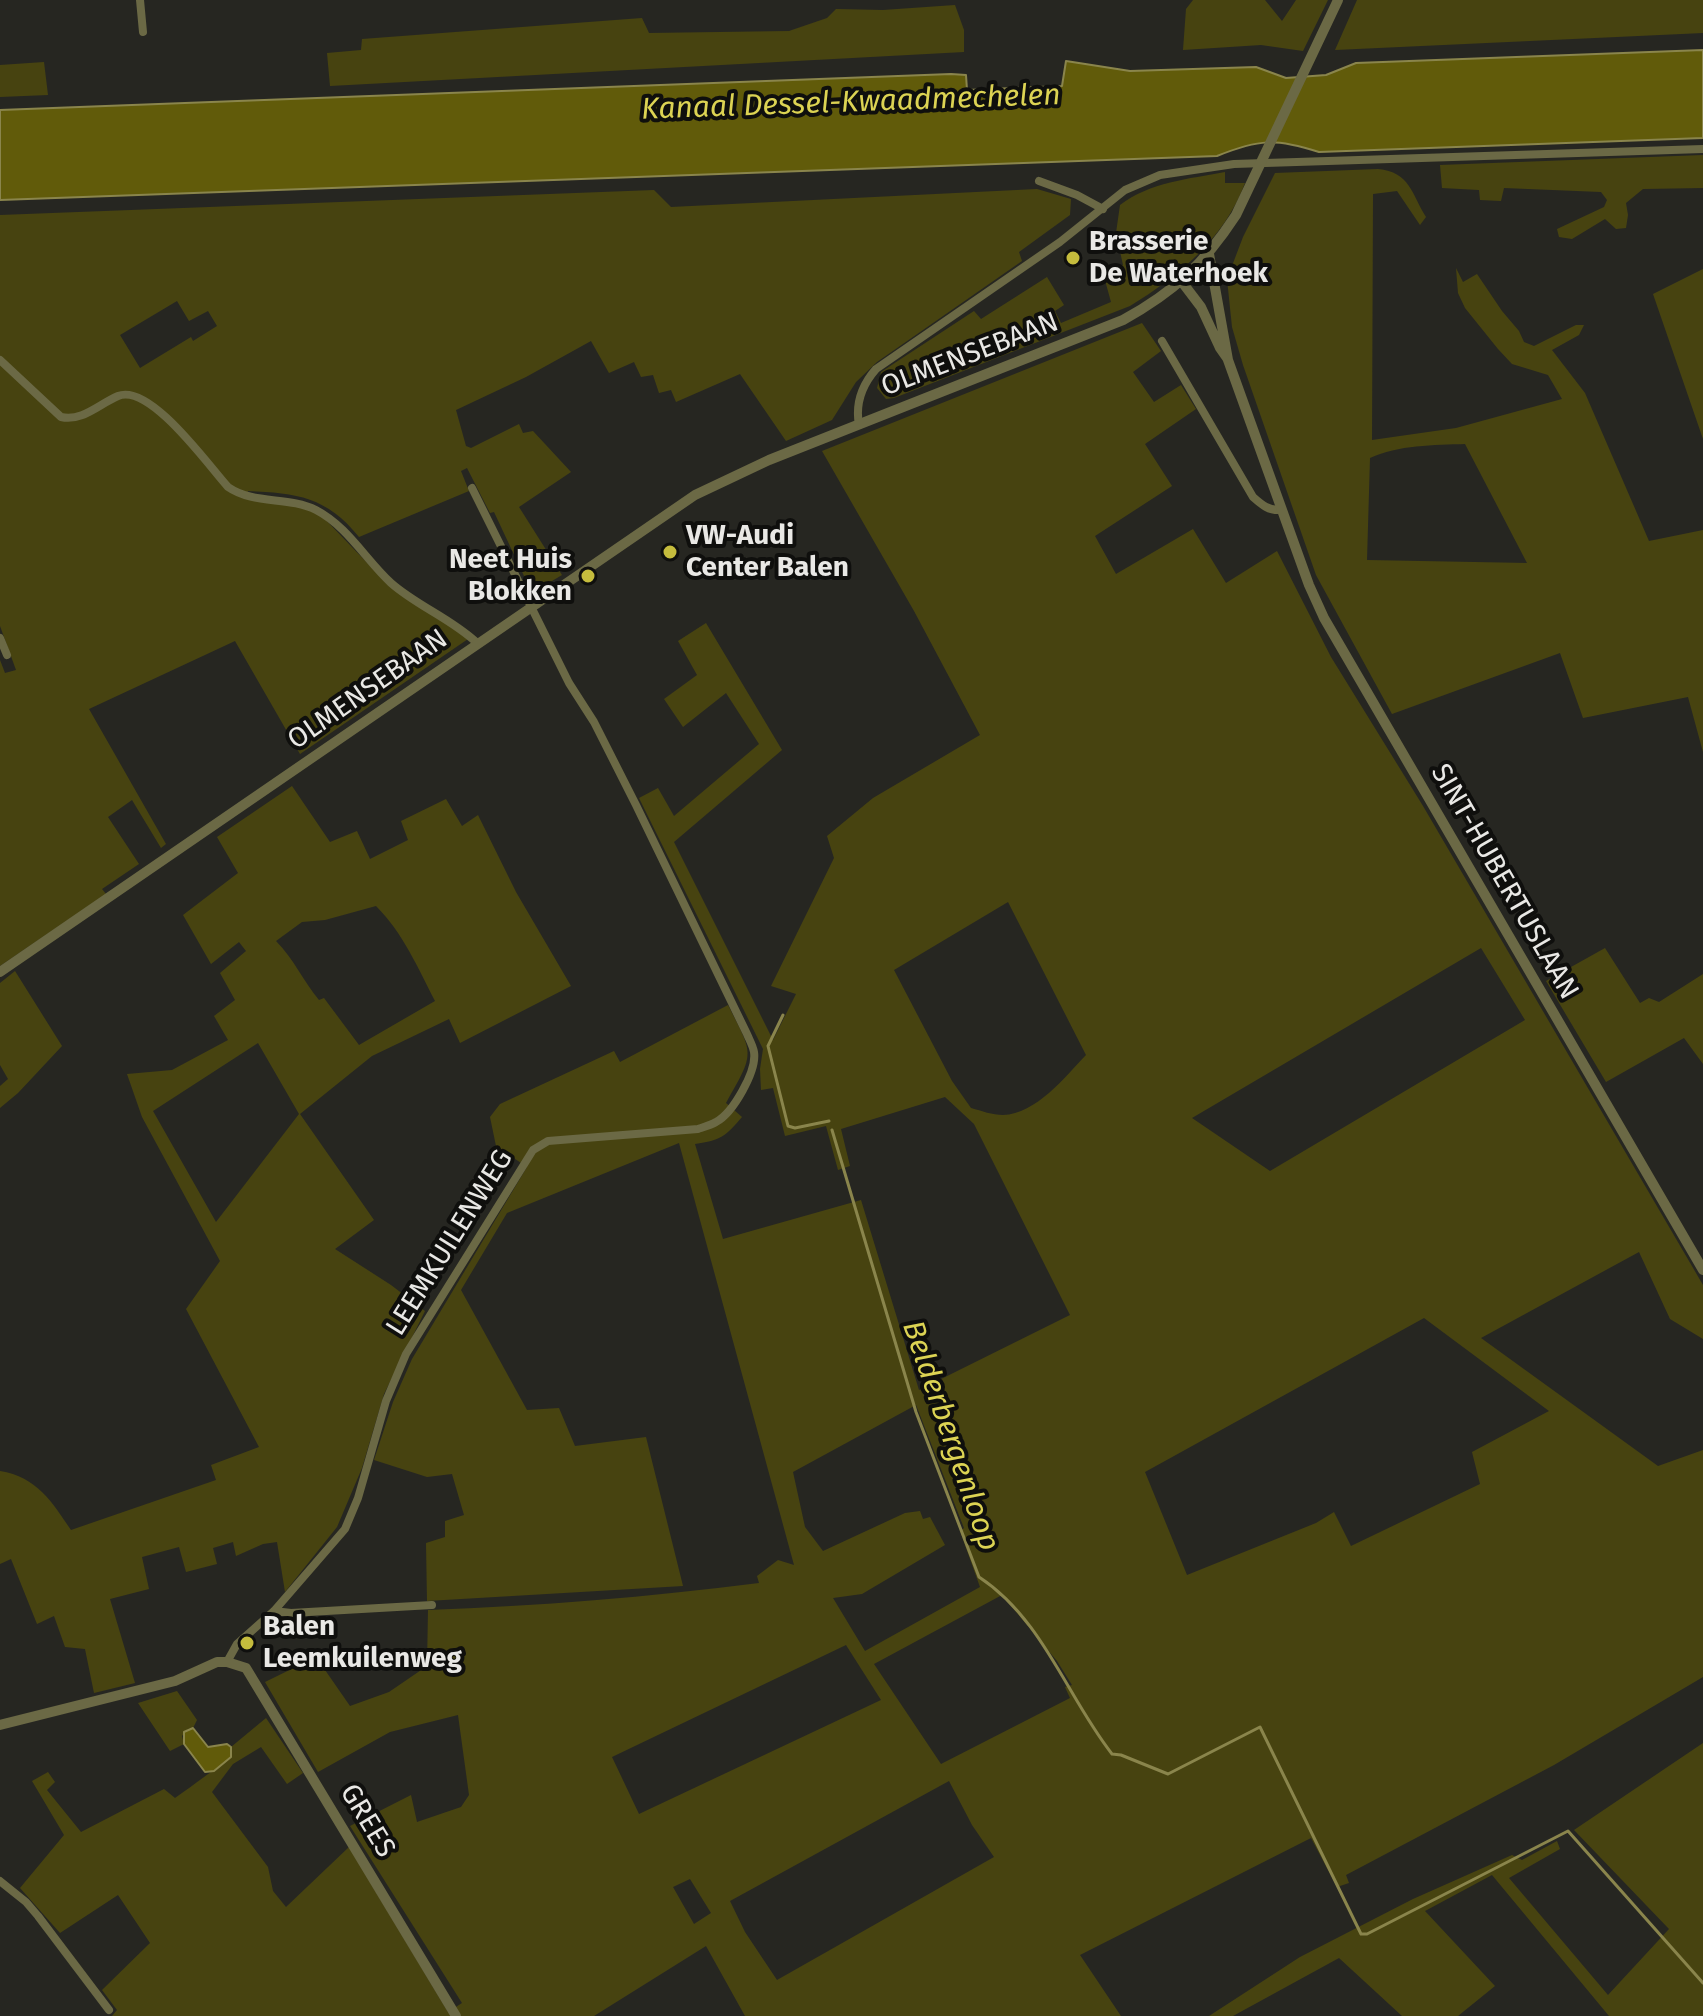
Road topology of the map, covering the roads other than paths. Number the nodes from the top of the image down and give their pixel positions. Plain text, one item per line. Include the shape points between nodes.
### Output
1 (140, 0) edge
2 (1338, 0) edge
3 (143, 32) dead end
4 (1703, 149) edge
5 (1039, 181) dead end
6 (1103, 209) junction
7 (1209, 254) junction
8 (1182, 282) junction
9 (1162, 341) dead end
10 (0, 360) edge
11 (1228, 360) junction
12 (859, 425) junction
13 (472, 488) dead end
14 (1281, 510) junction
15 (532, 606) junction
16 (0, 638) edge
17 (477, 643) junction
18 (7, 655) dead end
19 (0, 972) edge
20 (1703, 1270) edge
21 (432, 1605) dead end
22 (274, 1611) junction
23 (227, 1662) junction
24 (0, 1725) edge
25 (0, 1881) edge
26 (109, 2010) dead end
27 (456, 2016) edge

1 - 3 street
2 - 7 street, OLMENSEBAAN via 1246,196
4 - 6 street, OLMENSEBAAN via 1198,168 1142,181
5 - 6 street
6 - 12 street, OLMENSEBAAN via 876,369 859,396
7 - 8 street, OLMENSEBAAN
7 - 11 street, SINT-HUBERTUSLAAN
8 - 11 street, SINT-HUBERTUSLAAN
8 - 12 street, OLMENSEBAAN via 1123,320
9 - 14 street via 1253,497 1273,511
10 - 17 street via 61,417 73,418 120,395 147,401 228,487 248,496 303,504 325,515 390,582
11 - 14 street, SINT-HUBERTUSLAAN
12 - 15 street, OLMENSEBAAN via 695,495
13 - 15 street, LEEMKUILENWEG
14 - 20 street, SINT-HUBERTUSLAAN via 1309,585 1346,657
15 - 17 street, OLMENSEBAAN
15 - 22 street, LEEMKUILENWEG via 747,1034 754,1053 752,1067 743,1090 717,1122 685,1132 548,1141 533,1150 406,1354 345,1529
16 - 18 street
17 - 19 street, OLMENSEBAAN
21 - 22 street
22 - 23 street, LEEMKUILENWEG via 237,1644
23 - 24 street via 175,1681
23 - 27 street, GREES via 246,1668
25 - 26 street via 38,1916

